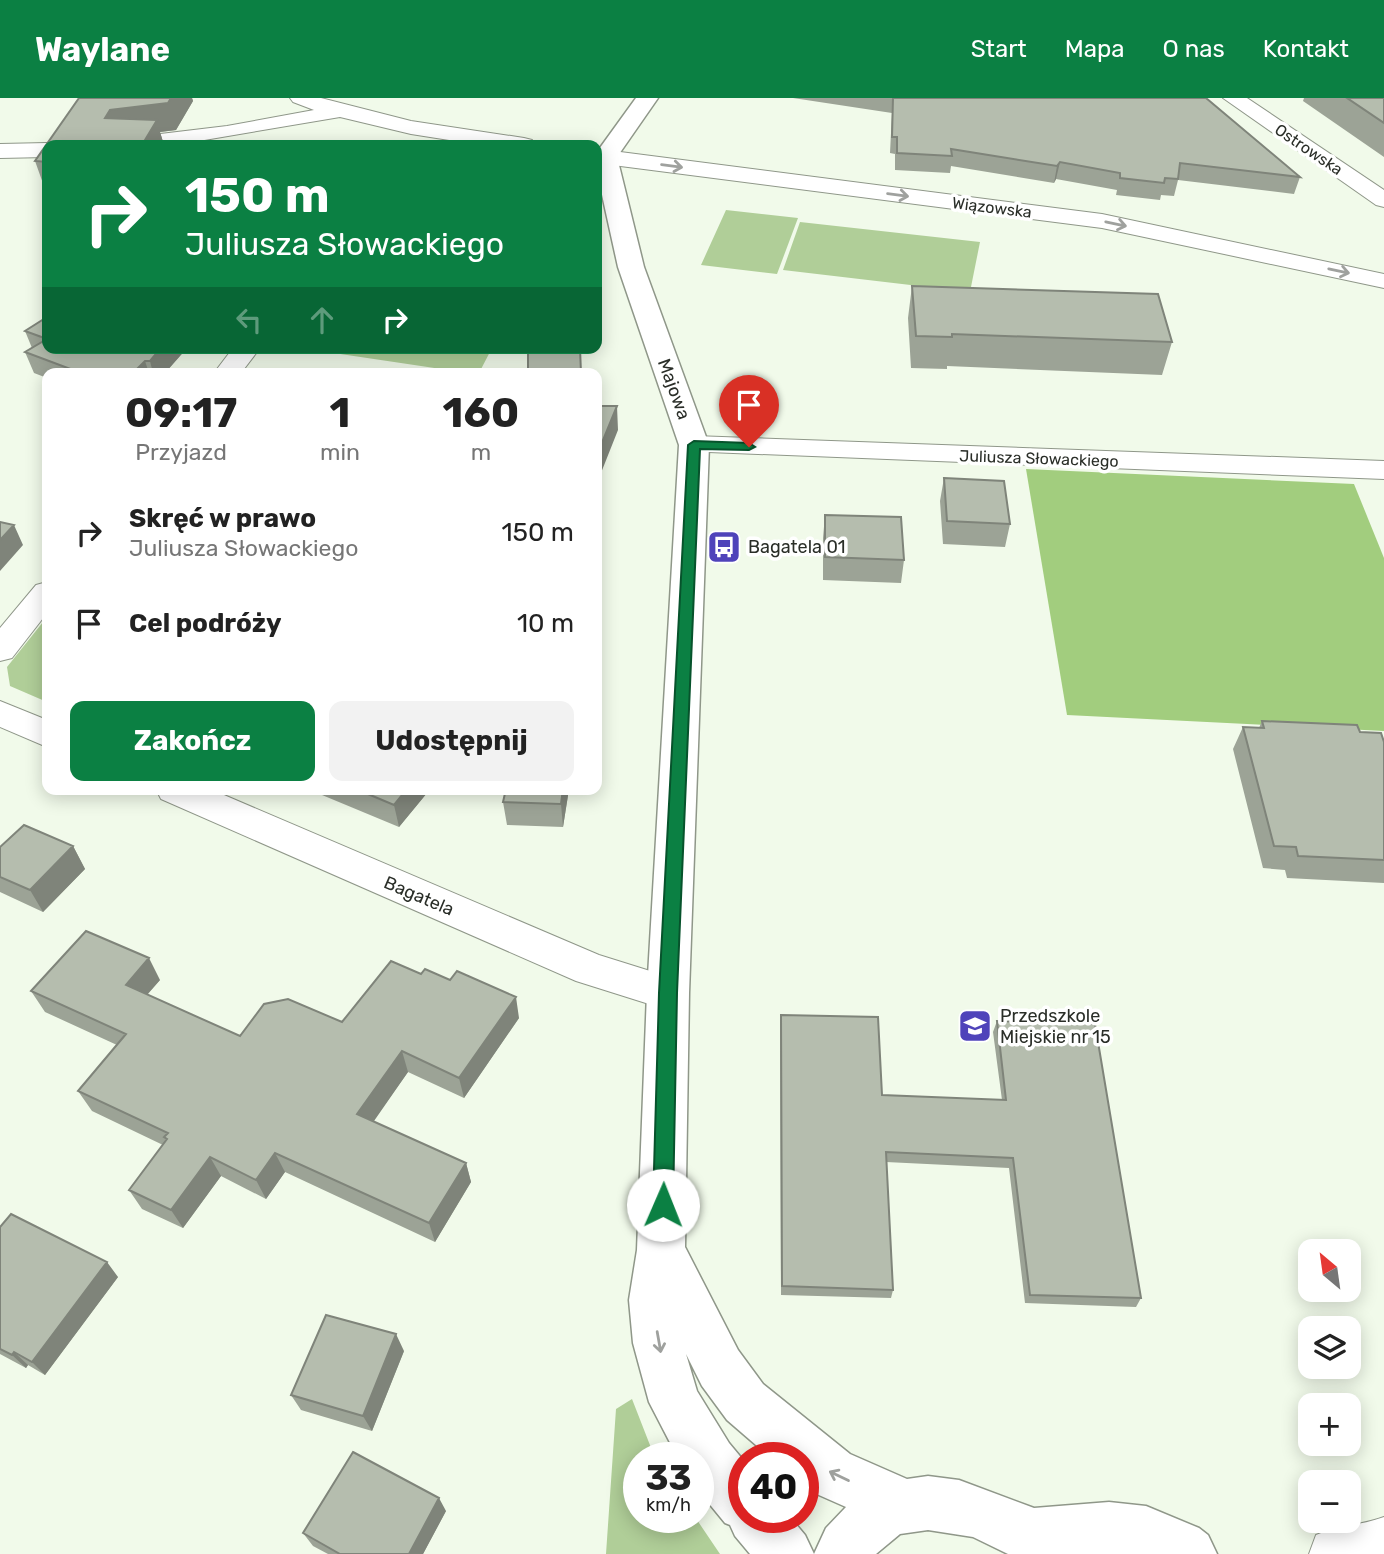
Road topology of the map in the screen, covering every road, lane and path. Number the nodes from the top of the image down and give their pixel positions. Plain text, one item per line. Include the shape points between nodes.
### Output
1 (300, 98) edge
2 (648, 98) edge
3 (1233, 98) edge
4 (337, 111) junction
5 (420, 138) edge
6 (165, 140) edge
7 (450, 140) edge
8 (42, 150) edge
9 (2, 153) edge
10 (602, 156) edge
11 (602, 157) edge
12 (602, 161) edge
13 (1384, 200) edge
14 (1384, 281) edge
15 (242, 354) edge
16 (231, 368) edge
17 (694, 445) junction
18 (1384, 470) edge
19 (42, 598) edge
20 (0, 649) edge
21 (0, 713) edge
22 (42, 732) edge
23 (188, 795) edge
24 (668, 993) junction
25 (662, 1228) junction
26 (728, 1484) edge
27 (902, 1504) junction
28 (768, 1533) edge
29 (1384, 1543) edge
30 (1193, 1553) edge
31 (786, 1554) edge
32 (842, 1554) edge
33 (1335, 1554) edge

1 - 4 street
2 - 10 street
3 - 13 street, Ostrowska
4 - 5 street
4 - 6 street
5 - 7 street
8 - 9 street
11 -> 14 street, Wiązowska via 1102,221
12 - 17 street, Majowa via 631,267
15 - 16 street
17 - 18 street, Juliusza Słowackiego
17 - 24 street, Majowa
19 - 20 street
21 - 22 street
23 - 24 street, Bagatela via 590,969
24 - 25 street, Majowa
25 -> 26 street, Majowa via 654,1300 658,1343 675,1402
27 -> 25 street via 831,1473 746,1402 720,1368
27 - 30 street via 943,1503 1036,1535 1102,1530 1145,1533
27 - 32 street via 870,1520
28 - 31 street
29 - 33 street

